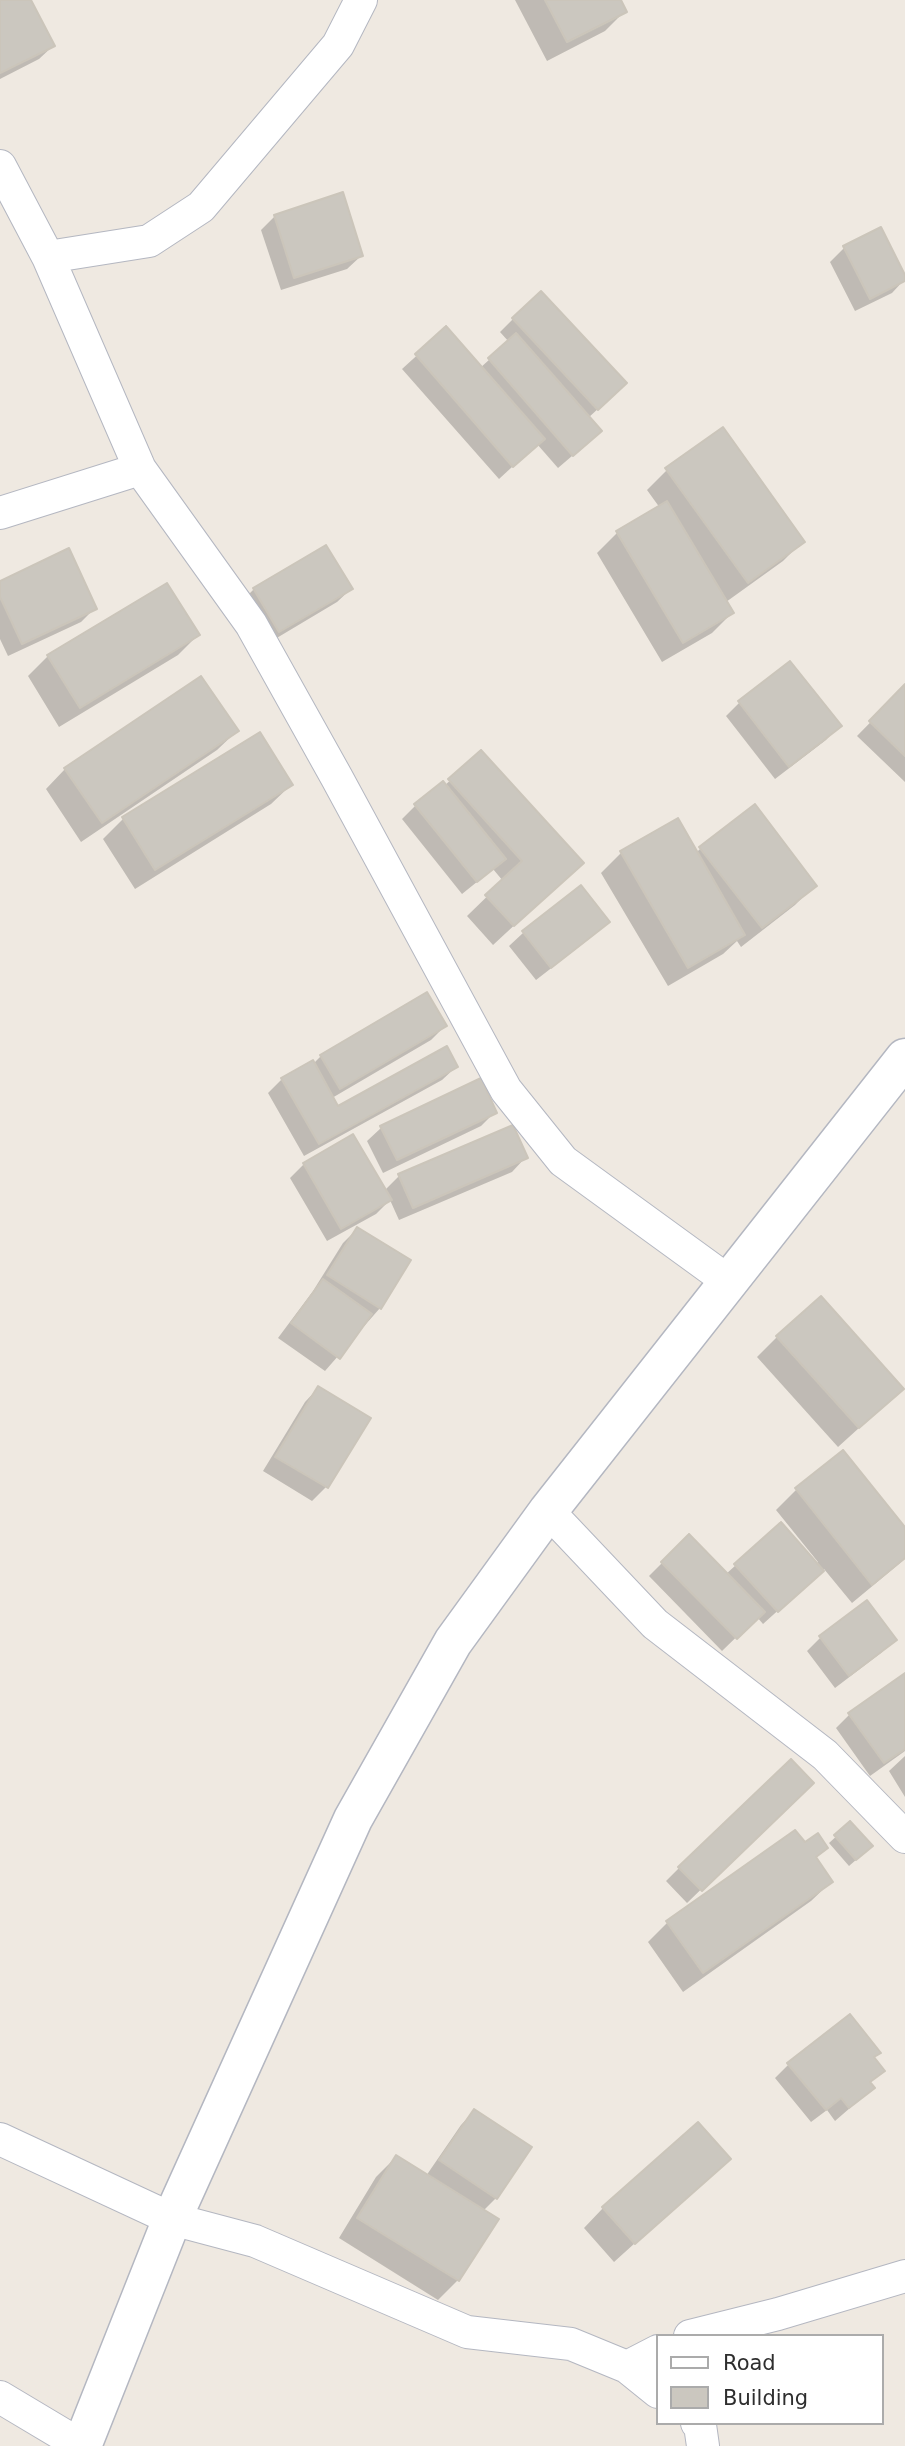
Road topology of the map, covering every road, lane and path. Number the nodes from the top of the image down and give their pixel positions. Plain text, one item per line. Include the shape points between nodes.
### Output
1 (361, 0) edge
2 (0, 166) edge
3 (48, 257) junction
4 (140, 469) junction
5 (0, 513) edge
6 (905, 1058) edge
7 (729, 1281) junction
8 (548, 1511) junction
9 (905, 1837) edge
10 (0, 2139) edge
11 (172, 2219) junction
12 (905, 2276) edge
13 (698, 2334) edge
14 (656, 2352) edge
15 (627, 2367) junction
16 (656, 2390) edge
17 (0, 2397) edge
18 (700, 2425) edge
19 (82, 2446) edge
20 (703, 2446) edge

1 - 3 street via 338,45 201,207 149,241
2 - 3 street
3 - 4 street
4 - 5 street
4 - 7 street via 251,624 506,1090 562,1161
6 - 7 street
7 - 8 street
8 - 9 street via 654,1624 825,1755
8 - 11 street via 453,1642 353,1819
10 - 11 street
11 - 15 street via 255,2241 467,2332 571,2344
11 - 19 street
12 - 13 street
14 - 15 street
15 - 16 street
17 - 19 street
18 - 20 street

